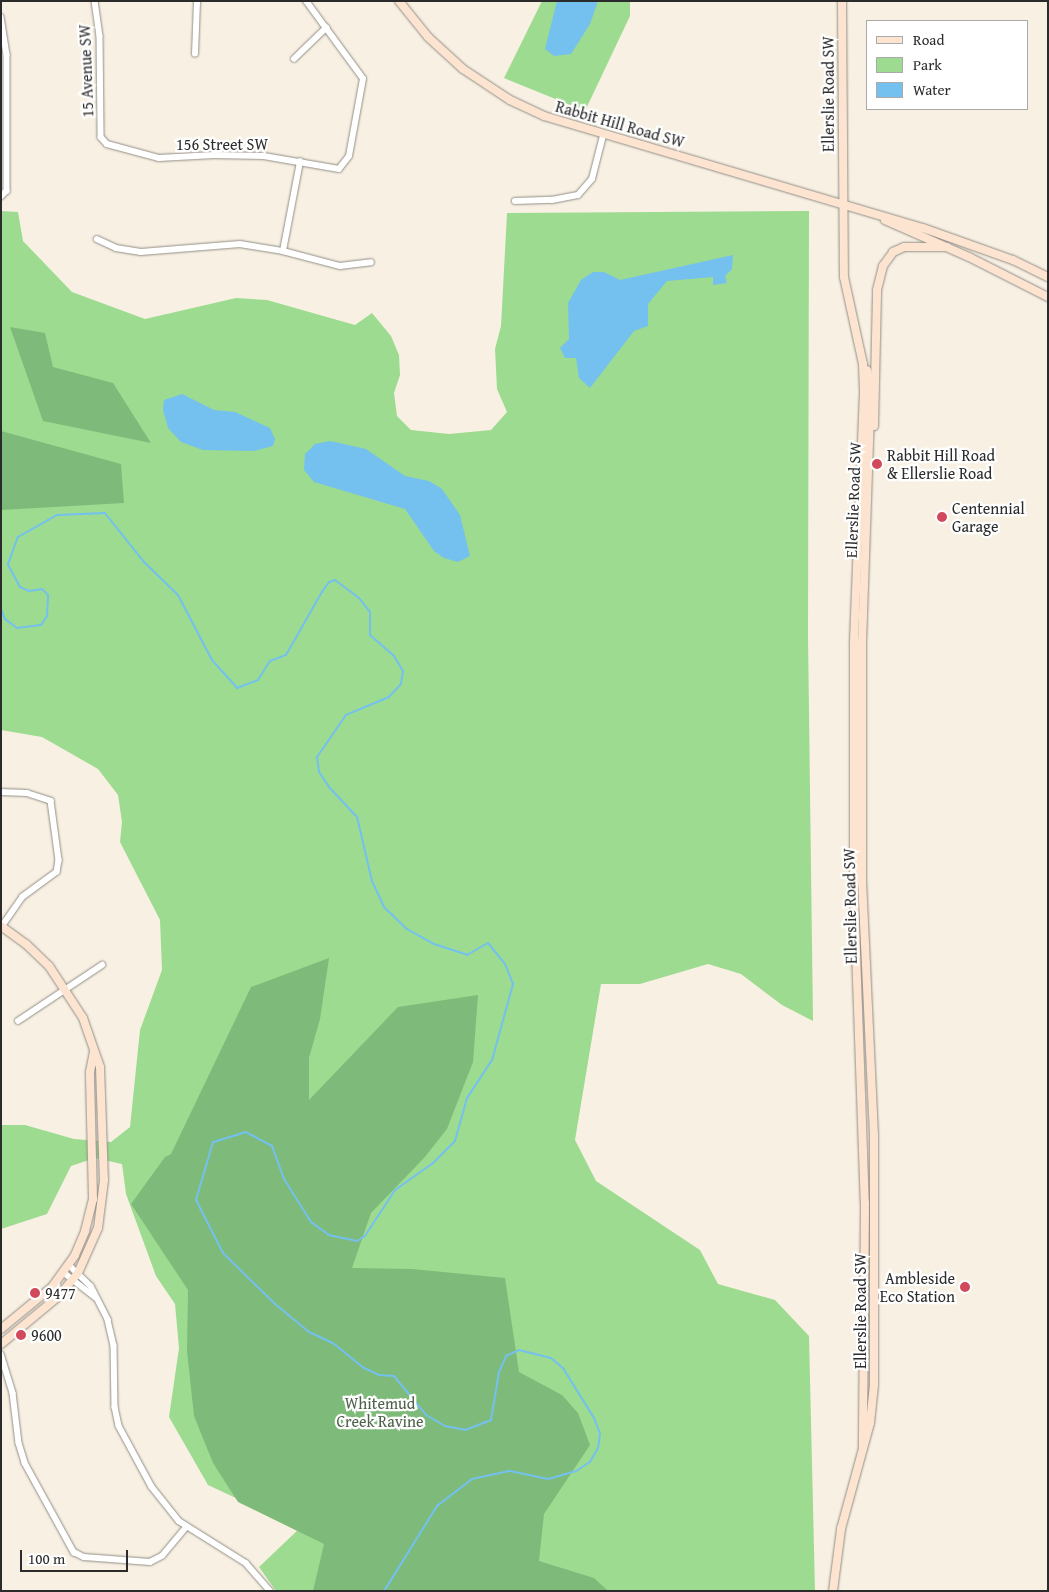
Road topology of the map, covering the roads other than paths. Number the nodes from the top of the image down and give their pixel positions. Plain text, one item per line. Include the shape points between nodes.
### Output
1 (95, 1) edge
2 (197, 1) edge
3 (306, 1) edge
4 (400, 1) edge
5 (842, 1) edge
6 (1, 17) edge
7 (326, 28) junction
8 (195, 54) dead end
9 (294, 59) dead end
10 (603, 136) junction
11 (103, 141) joint
12 (300, 162) junction
13 (2, 196) edge
14 (515, 200) dead end
15 (842, 203) junction
16 (869, 211) junction
17 (97, 239) dead end
18 (947, 247) junction
19 (283, 251) junction
20 (371, 262) dead end
21 (1048, 277) edge
22 (1048, 297) edge
23 (863, 364) junction
24 (869, 458) junction
25 (1, 792) edge
26 (2, 927) edge
27 (102, 965) dead end
28 (66, 987) junction
29 (18, 1021) dead end
30 (94, 1051) junction
31 (69, 1265) junction
32 (63, 1272) junction
33 (78, 1273) junction
34 (73, 1280) junction
35 (95, 1297) junction
36 (1, 1329) edge
37 (1, 1344) edge
38 (1, 1354) edge
39 (3, 1367) edge
40 (863, 1448) junction
41 (186, 1527) junction
42 (270, 1591) edge
43 (833, 1591) edge

1 - 11 street, 15 Avenue SW via 100,36
2 - 8 street
3 - 7 street
4 - 10 main road, Rabbit Hill Road SW via 428,37 475,78 544,116
5 - 15 main road, Ellerslie Road SW
6 - 13 street via 7,55 7,190
7 - 9 street
7 - 12 street, 156 Street SW via 363,79 349,156 344,166 333,168
10 - 14 street via 592,179 578,195 552,200
10 - 15 main road, Rabbit Hill Road SW
11 - 12 street, 156 Street SW via 159,158 232,155
12 - 19 street
15 - 16 main road, Rabbit Hill Road SW
15 - 23 main road, Ellerslie Road SW via 844,277
16 - 18 main road, Rabbit Hill Road SW via 902,229
16 - 21 main road, Rabbit Hill Road SW via 993,252
17 - 19 street via 116,248 141,252 225,244
18 - 22 main road, Rabbit Hill Road SW
18 - 24 main road via 904,247 888,258 878,277 876,415
19 - 20 street via 340,266
23 - 24 main road, Ellerslie Road SW via 871,389
23 - 40 main road, Ellerslie Road SW via 855,570 854,722 854,894 865,1202
24 - 40 main road, Ellerslie Road SW via 863,634 862,881 874,1135 874,1368 872,1409
25 - 26 street via 27,793 51,801 59,860 57,872 24,897
26 - 28 main road via 39,956
27 - 28 street
28 - 29 street
28 - 30 main road via 83,1018
30 - 31 main road via 90,1072 93,1199 85,1231
30 - 33 main road via 102,1085 103,1194 94,1243
31 - 32 main road
31 - 33 street
32 - 34 street
32 - 36 main road via 42,1296
33 - 34 main road
33 - 35 street via 91,1286
34 - 35 street
34 - 37 main road via 50,1305
35 - 41 street via 113,1337 115,1407 123,1436 158,1497
38 - 39 street
39 - 41 street via 13,1393 19,1443 28,1471 74,1552 84,1557 150,1562 162,1556
40 - 43 main road, Ellerslie Road SW via 841,1529
41 - 42 street via 246,1563

